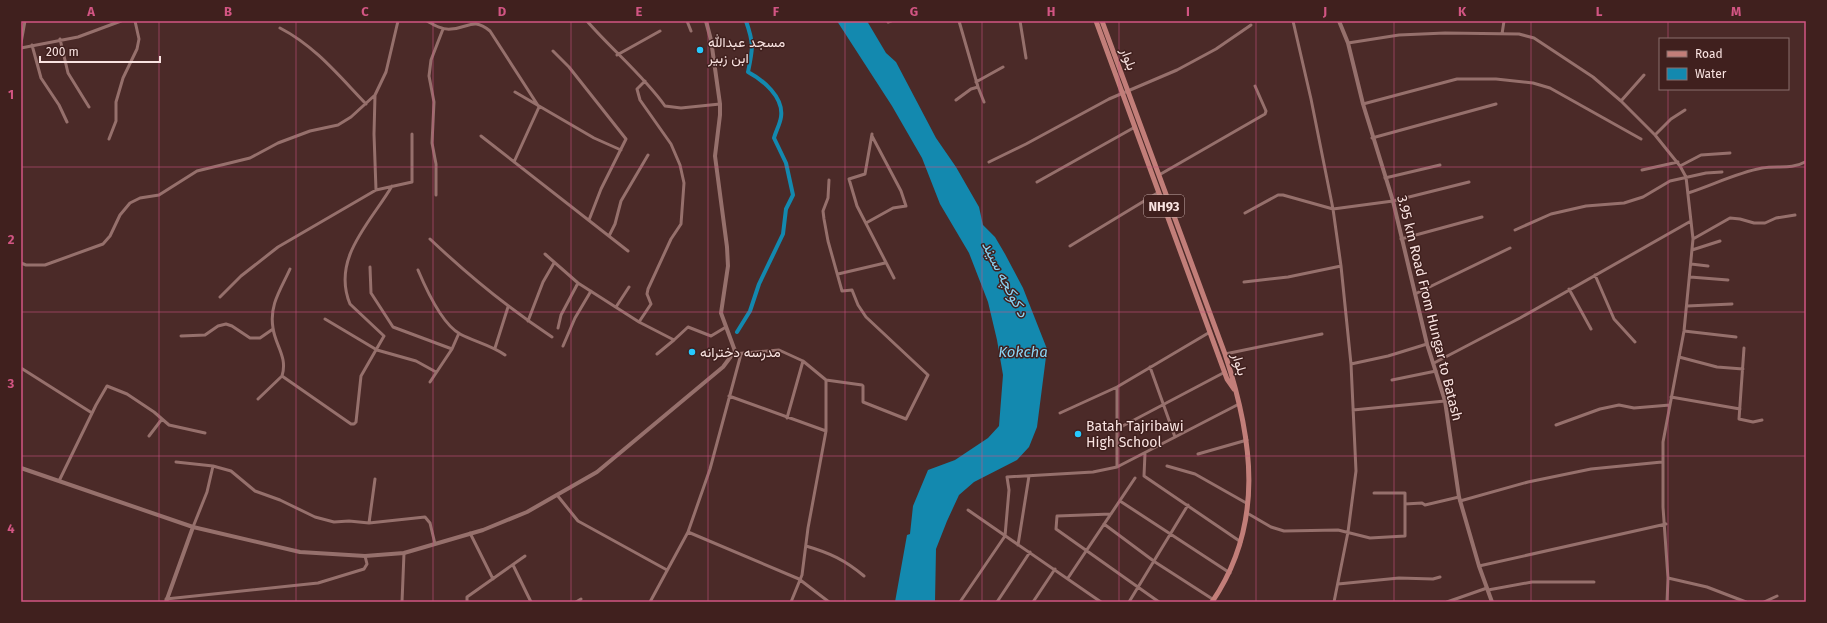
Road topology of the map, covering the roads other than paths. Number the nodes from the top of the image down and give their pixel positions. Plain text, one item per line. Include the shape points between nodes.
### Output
1 (25, 21) edge
2 (121, 21) edge
3 (135, 21) edge
4 (398, 21) edge
5 (427, 21) edge
6 (587, 21) edge
7 (687, 21) edge
8 (706, 21) edge
9 (959, 21) edge
10 (1020, 21) edge
11 (1096, 21) edge
12 (1102, 21) edge
13 (1293, 21) edge
14 (1339, 21) edge
15 (1504, 21) edge
16 (1251, 25) dead end
17 (280, 28) dead end
18 (443, 28) junction
19 (660, 31) dead end
20 (691, 31) dead end
21 (1502, 34) junction
22 (60, 39) junction
23 (21, 43) edge
24 (1348, 44) junction
25 (32, 45) junction
26 (21, 48) edge
27 (553, 51) dead end
28 (617, 55) junction
29 (1026, 58) dead end
30 (1003, 67) dead end
31 (1644, 75) dead end
32 (645, 81) junction
33 (976, 82) junction
34 (1255, 86) dead end
35 (978, 87) junction
36 (515, 92) dead end
37 (1125, 92) junction
38 (375, 95) junction
39 (956, 100) dead end
40 (1621, 101) junction
41 (984, 102) dead end
42 (366, 104) junction
43 (720, 104) junction
44 (1363, 104) junction
45 (1496, 104) dead end
46 (89, 106) dead end
47 (539, 106) junction
48 (1685, 110) dead end
49 (67, 122) dead end
50 (1136, 127) junction
51 (412, 134) dead end
52 (1655, 135) junction
53 (481, 136) dead end
54 (1372, 138) junction
55 (1641, 139) dead end
56 (108, 140) dead end
57 (621, 150) junction
58 (1730, 153) dead end
59 (648, 155) dead end
60 (514, 162) junction
61 (989, 162) dead end
62 (1678, 162) junction
63 (1805, 162) dead end
64 (1440, 165) dead end
65 (1680, 166) junction
66 (1642, 170) dead end
67 (1722, 172) dead end
68 (1159, 175) junction
69 (1686, 177) junction
70 (1385, 178) junction
71 (830, 180) dead end
72 (1037, 182) dead end
73 (1469, 182) dead end
74 (392, 186) junction
75 (376, 190) junction
76 (1159, 192) junction
77 (1688, 193) junction
78 (436, 195) dead end
79 (1393, 201) junction
80 (1333, 209) junction
81 (1246, 212) dead end
82 (1795, 215) dead end
83 (1482, 216) dead end
84 (589, 220) junction
85 (1691, 221) junction
86 (866, 223) junction
87 (1514, 230) dead end
88 (609, 236) junction
89 (430, 239) dead end
90 (1401, 239) junction
91 (1693, 239) junction
92 (1720, 241) dead end
93 (1070, 246) dead end
94 (1510, 248) dead end
95 (1692, 250) junction
96 (628, 251) dead end
97 (545, 254) dead end
98 (21, 263) edge
99 (554, 263) junction
100 (885, 263) junction
101 (1691, 264) junction
102 (1341, 266) junction
103 (1708, 266) dead end
104 (370, 267) dead end
105 (290, 269) dead end
106 (418, 270) dead end
107 (838, 274) junction
108 (1595, 275) junction
109 (1690, 277) junction
110 (894, 278) dead end
111 (1728, 280) dead end
112 (1244, 282) dead end
113 (578, 283) junction
114 (629, 287) dead end
115 (1570, 289) junction
116 (591, 291) junction
117 (1415, 294) junction
118 (220, 297) dead end
119 (1732, 304) dead end
120 (508, 306) junction
121 (1687, 306) junction
122 (616, 307) junction
123 (1212, 317) junction
124 (325, 319) dead end
125 (1206, 320) junction
126 (528, 321) junction
127 (639, 322) junction
128 (726, 327) junction
129 (558, 328) dead end
130 (272, 329) junction
131 (1590, 330) dead end
132 (1210, 332) junction
133 (1684, 332) junction
134 (459, 333) junction
135 (1322, 334) dead end
136 (181, 336) dead end
137 (552, 337) dead end
138 (1736, 337) dead end
139 (674, 340) junction
140 (1635, 342) dead end
141 (1428, 344) junction
142 (563, 346) dead end
143 (495, 348) junction
144 (1744, 348) dead end
145 (452, 349) junction
146 (377, 350) junction
147 (657, 354) dead end
148 (733, 354) junction
149 (741, 354) junction
150 (1225, 354) junction
151 (505, 355) dead end
152 (1679, 357) junction
153 (803, 361) junction
154 (1434, 363) junction
155 (1352, 364) junction
156 (1150, 367) junction
157 (21, 368) edge
158 (1743, 369) junction
159 (1436, 371) junction
160 (436, 372) junction
161 (1225, 372) junction
162 (282, 376) junction
163 (826, 380) junction
164 (1392, 380) dead end
165 (430, 382) dead end
166 (1117, 387) junction
167 (1234, 390) junction
168 (729, 396) junction
169 (1671, 397) junction
170 (258, 399) dead end
171 (1445, 401) junction
172 (1238, 404) junction
173 (1163, 405) junction
174 (1670, 405) junction
175 (1740, 409) junction
176 (1353, 410) junction
177 (92, 413) junction
178 (1060, 413) dead end
179 (162, 418) junction
180 (787, 418) junction
181 (1762, 420) dead end
182 (1556, 425) dead end
183 (1117, 429) junction
184 (826, 431) junction
185 (205, 433) dead end
186 (149, 436) dead end
187 (1175, 436) junction
188 (1247, 440) junction
189 (1145, 454) junction
190 (1198, 454) dead end
191 (176, 462) dead end
192 (1662, 462) junction
193 (212, 466) junction
194 (1167, 466) dead end
195 (1117, 467) junction
196 (21, 468) edge
197 (1028, 476) junction
198 (1135, 478) dead end
199 (375, 479) dead end
200 (59, 481) junction
201 (1374, 493) dead end
202 (557, 495) junction
203 (1459, 499) junction
204 (1120, 501) junction
205 (1248, 504) junction
206 (1405, 504) junction
207 (1188, 505) junction
208 (968, 510) dead end
209 (1247, 513) junction
210 (1111, 514) junction
211 (369, 523) junction
212 (1104, 524) junction
213 (1666, 524) junction
214 (193, 527) junction
215 (688, 532) junction
216 (1348, 532) junction
217 (470, 533) junction
218 (1172, 534) junction
219 (1005, 536) junction
220 (1241, 542) junction
221 (436, 544) junction
222 (1018, 545) junction
223 (806, 546) junction
224 (1087, 550) junction
225 (1030, 552) junction
226 (404, 553) junction
227 (365, 556) junction
228 (525, 556) dead end
229 (1155, 562) junction
230 (513, 565) junction
231 (1479, 566) junction
232 (1055, 569) junction
233 (667, 570) junction
234 (1230, 572) junction
235 (864, 576) dead end
236 (1440, 577) dead end
237 (1068, 578) junction
238 (1668, 578) junction
239 (493, 579) junction
240 (799, 579) junction
241 (1594, 582) dead end
242 (1338, 584) junction
243 (1138, 588) junction
244 (1488, 589) junction
245 (1777, 596) dead end
246 (581, 599) dead end
247 (166, 601) edge
248 (1213, 601) edge
249 (402, 602) edge
250 (467, 602) edge
251 (531, 602) edge
252 (576, 602) edge
253 (650, 602) edge
254 (791, 602) edge
255 (829, 602) edge
256 (960, 602) edge
257 (997, 602) edge
258 (1033, 602) edge
259 (1101, 602) edge
260 (1129, 602) edge
261 (1159, 602) edge
262 (1334, 602) edge
263 (1447, 602) edge
264 (1492, 602) edge
265 (1667, 602) edge
266 (1746, 602) edge
267 (1764, 602) edge

1 - 23 street
2 - 22 street via 78,37
3 - 56 street via 139,40 137,49 123,78 116,102 116,121
4 - 38 street via 386,72
5 - 18 street
6 - 28 street
7 - 20 street
8 - 43 street
9 - 33 street
10 - 29 street
11 - 37 main road, بلوار / NH93
12 - 37 main road, بلوار / NH93
13 - 80 street
14 - 24 street, 3.95 km Road From Hungar to Batash
15 - 21 street
16 - 37 street via 1216,49 1177,70
17 - 42 street via 310,47
18 - 47 street via 451,30 474,23 482,24 490,31
18 - 78 street via 430,60 429,76 434,102 432,143 436,164
19 - 28 street via 634,48
21 - 24 street via 1399,35
21 - 40 street via 1519,34 1534,38 1593,77
22 - 25 street
22 - 46 street via 68,73
24 - 44 street, 3.95 km Road From Hungar to Batash
25 - 26 street
25 - 49 street via 41,78 60,105
27 - 57 street via 625,137 626,142
28 - 32 street
30 - 33 street
31 - 40 street
32 - 43 street via 668,108
32 - 127 street via 637,88 640,100 671,144 684,183 681,224 671,239 648,289 651,304
33 - 35 street
34 - 68 street via 1265,114
35 - 39 street
35 - 41 street
36 - 47 street
37 - 50 main road, بلوار / NH93
37 - 61 street
37 - 68 main road, بلوار / NH93
38 - 42 street
38 - 75 street
40 - 52 street
42 - 98 street via 338,125 310,131 278,143 250,158 197,171 160,194 130,203 120,214 110,236 103,244 45,265
43 - 128 street via 715,156 728,247 728,266 721,306
44 - 54 street, 3.95 km Road From Hungar to Batash
44 - 55 street via 1458,79 1534,83 1550,88
45 - 54 street
47 - 57 street via 594,138
47 - 60 street
48 - 52 street via 1671,119
50 - 72 street
50 - 76 main road, بلوار / NH93
51 - 74 street via 412,182
52 - 62 street
53 - 60 street
54 - 70 street, 3.95 km Road From Hungar to Batash
57 - 84 street
58 - 65 street via 1701,155
59 - 88 street via 621,201
60 - 84 street
62 - 65 street
62 - 66 street
63 - 77 street via 1788,168 1764,168 1727,178
64 - 70 street
65 - 69 street
67 - 69 street
68 - 123 main road, بلوار / NH93
69 - 77 street
69 - 87 street via 1670,180 1637,199 1551,214
70 - 79 street, 3.95 km Road From Hungar to Batash
71 - 107 street via 824,215
73 - 79 street
74 - 75 street
74 - 146 street via 350,250 345,269 350,304 384,336
75 - 118 street via 278,247 241,276
76 - 93 street
76 - 125 main road, بلوار / NH93
77 - 85 street
79 - 80 street
79 - 90 street, 3.95 km Road From Hungar to Batash
80 - 81 street via 1278,195
80 - 102 street
82 - 91 street via 1765,223 1730,218
83 - 90 street
84 - 88 street
85 - 91 street
85 - 108 street
86 - 86 street via 849,179 865,174 872,134 906,206 893,208
86 - 100 street
88 - 96 street
89 - 120 street via 471,278
90 - 117 street, 3.95 km Road From Hungar to Batash
91 - 95 street
92 - 95 street
94 - 117 street
95 - 101 street
97 - 99 street
99 - 113 street
99 - 126 street via 543,282
100 - 107 street
100 - 110 street
101 - 103 street
101 - 109 street
102 - 112 street via 1288,277
102 - 155 street
104 - 145 street via 371,292 393,327
105 - 130 street via 272,309
106 - 134 street via 426,290 442,315
107 - 163 street via 842,290 852,290 866,317 928,375 906,419 863,402 862,385
108 - 115 street
108 - 140 street via 1614,319
109 - 111 street
109 - 121 street
113 - 116 street
113 - 129 street via 561,315
114 - 122 street
115 - 131 street
115 - 154 street
116 - 122 street
116 - 142 street via 575,318
117 - 141 street, 3.95 km Road From Hungar to Batash
119 - 121 street
120 - 126 street
120 - 143 street
121 - 133 street
122 - 127 street
123 - 125 main road
123 - 150 main road, بلوار / NH93
124 - 146 street
125 - 132 main road, بلوار / NH93
126 - 137 street
127 - 139 street
128 - 139 street via 711,336 688,327
128 - 148 street via 734,344
130 - 136 street via 260,338 250,338 226,324 205,335
130 - 162 street via 284,358
132 - 156 street
132 - 161 main road, بلوار / NH93
133 - 138 street
133 - 152 street
134 - 143 street
134 - 145 street
135 - 150 street
139 - 147 street
141 - 154 street, 3.95 km Road From Hungar to Batash
141 - 155 street
143 - 151 street
144 - 158 street
145 - 160 street
146 - 160 street via 416,361
146 - 162 street via 361,376 354,424 350,424
148 - 149 street
148 - 202 street via 723,367 597,472
149 - 153 street via 779,350
149 - 168 street
150 - 167 main road, بلوار / NH93 via 1234,379
152 - 158 street via 1717,367
152 - 169 street
153 - 163 street
153 - 180 street
154 - 159 street, 3.95 km Road From Hungar to Batash
155 - 176 street
156 - 166 street
156 - 173 street
157 - 177 street
158 - 175 street
159 - 164 street
159 - 171 street, 3.95 km Road From Hungar to Batash
160 - 165 street
161 - 167 main road, بلوار / NH93
161 - 173 street
162 - 170 street
163 - 184 street
166 - 178 street
166 - 183 street
167 - 172 main road, NH93
168 - 180 street
168 - 215 street via 710,469
169 - 174 street
169 - 175 street
171 - 176 street
171 - 203 street, 3.95 km Road From Hungar to Batash
172 - 187 street
172 - 188 main road, NH93
173 - 183 street
173 - 187 street
174 - 182 street via 1634,408 1619,405
174 - 192 street
175 - 181 street via 1740,420
176 - 216 street via 1356,471
177 - 179 street via 105,388 111,386
177 - 200 street
179 - 185 street via 169,425
179 - 186 street
180 - 184 street
183 - 195 street
184 - 223 street
187 - 189 street
188 - 190 street
188 - 205 main road, NH93 via 1250,470
189 - 195 street
189 - 207 street via 1144,476
191 - 193 street
192 - 203 street via 1591,469
192 - 213 street
193 - 211 street via 231,471 255,491 315,516 334,522
193 - 214 street via 207,492
194 - 205 street via 1195,474
195 - 197 street via 1093,472
196 - 200 street
197 - 219 street via 1007,477 1009,490
197 - 222 street
198 - 204 street
199 - 211 street
200 - 214 street
201 - 206 street via 1404,493
202 - 217 street via 527,512
202 - 233 street via 578,521
203 - 206 street via 1425,505
203 - 231 street, 3.95 km Road From Hungar to Batash
204 - 210 street
204 - 218 street
205 - 209 main road, NH93
206 - 216 street via 1406,536 1370,538
207 - 218 street
207 - 220 street
208 - 219 street
209 - 216 street via 1271,527 1284,531
209 - 220 main road, NH93
210 - 212 street
210 - 224 street via 1057,516 1056,529
211 - 221 street via 425,517 430,523
212 - 224 street
212 - 229 street
213 - 231 street
213 - 238 street
214 - 227 street via 300,552
214 - 247 street
215 - 233 street
215 - 240 street
216 - 242 street
217 - 221 street
217 - 239 street
218 - 229 street
218 - 234 street
219 - 222 street
219 - 256 street
220 - 234 main road, NH93
221 - 226 street
222 - 225 street
223 - 235 street via 830,553
223 - 240 street via 802,575
224 - 237 street
224 - 243 street
225 - 232 street
225 - 257 street
226 - 227 street
226 - 249 street
227 - 247 street via 367,564 364,569 318,583
228 - 230 street
229 - 243 street
229 - 248 street
230 - 239 street
230 - 251 street
231 - 244 street, 3.95 km Road From Hungar to Batash
232 - 237 street
232 - 258 street
233 - 253 street
234 - 248 main road, NH93
236 - 242 street
237 - 259 street
238 - 265 street
238 - 266 street via 1707,587
239 - 250 street via 467,597
240 - 254 street
240 - 255 street
241 - 244 street via 1532,582
242 - 262 street
243 - 260 street
243 - 261 street
244 - 263 street
244 - 264 street, 3.95 km Road From Hungar to Batash
245 - 267 street
246 - 252 street

